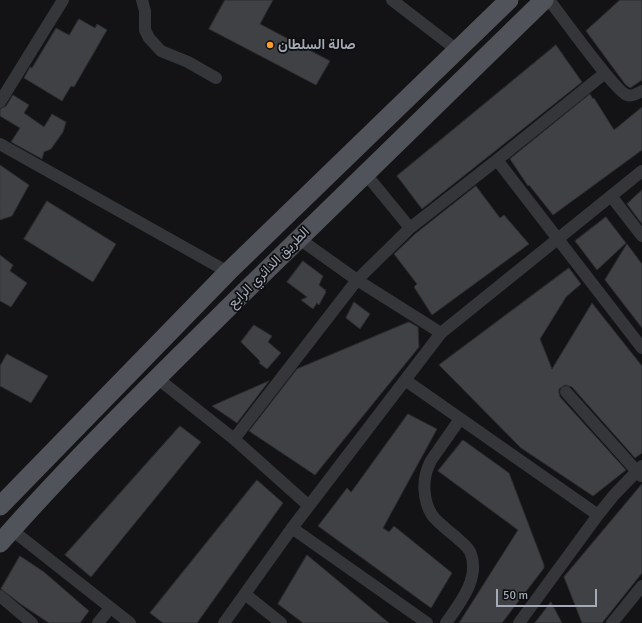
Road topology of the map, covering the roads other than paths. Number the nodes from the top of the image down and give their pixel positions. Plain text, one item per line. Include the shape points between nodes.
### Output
1 (63, 0) edge
2 (142, 0) edge
3 (392, 0) edge
4 (509, 0) edge
5 (544, 0) edge
6 (549, 0) edge
7 (457, 50) junction
8 (604, 73) junction
9 (216, 78) dead end
10 (642, 91) edge
11 (0, 102) edge
12 (0, 144) edge
13 (497, 160) junction
14 (642, 171) edge
15 (364, 173) junction
16 (611, 196) junction
17 (410, 228) junction
18 (642, 236) edge
19 (298, 238) junction
20 (558, 238) junction
21 (228, 272) junction
22 (357, 280) junction
23 (441, 333) junction
24 (642, 348) edge
25 (157, 378) junction
26 (405, 380) junction
27 (566, 392) dead end
28 (460, 420) junction
29 (234, 440) junction
30 (640, 471) edge
31 (0, 506) edge
32 (310, 506) junction
33 (598, 515) junction
34 (292, 528) junction
35 (6, 536) edge
36 (642, 586) edge
37 (245, 594) junction
38 (0, 596) edge
39 (110, 608) junction
40 (32, 623) edge
41 (98, 623) edge
42 (130, 623) edge
43 (224, 623) edge
44 (281, 623) edge
45 (427, 623) edge
46 (446, 623) edge
47 (519, 623) edge
48 (612, 623) edge

1 - 11 street
2 - 9 street via 145,30 161,51 188,62
3 - 7 street
4 - 7 main road, الطريق الدائري الرابع
5 - 15 main road, الطريق الدائري الرابع
6 - 8 street
7 - 21 main road, الطريق الدائري الرابع
8 - 10 street via 627,95
8 - 13 street
12 - 21 street
13 - 17 street
13 - 20 street
14 - 16 street
15 - 17 street
15 - 19 main road, الطريق الدائري الرابع
16 - 18 street
16 - 20 street
17 - 22 street
19 - 22 street
19 - 25 main road, الطريق الدائري الرابع
20 - 23 street
20 - 24 street
21 - 31 main road, الطريق الدائري الرابع
22 - 23 street
22 - 29 street
23 - 26 street
25 - 29 street
25 - 35 main road, الطريق الدائري الرابع
26 - 28 street
26 - 32 street
27 - 30 street
28 - 33 street
28 - 46 street via 429,463 424,490 432,515 471,552 473,564 468,589
29 - 32 street
30 - 33 street
32 - 34 street
33 - 47 street
34 - 37 street
34 - 45 street
35 - 39 street
36 - 48 street
37 - 43 street
37 - 44 street
38 - 40 street
39 - 41 street
39 - 42 street

